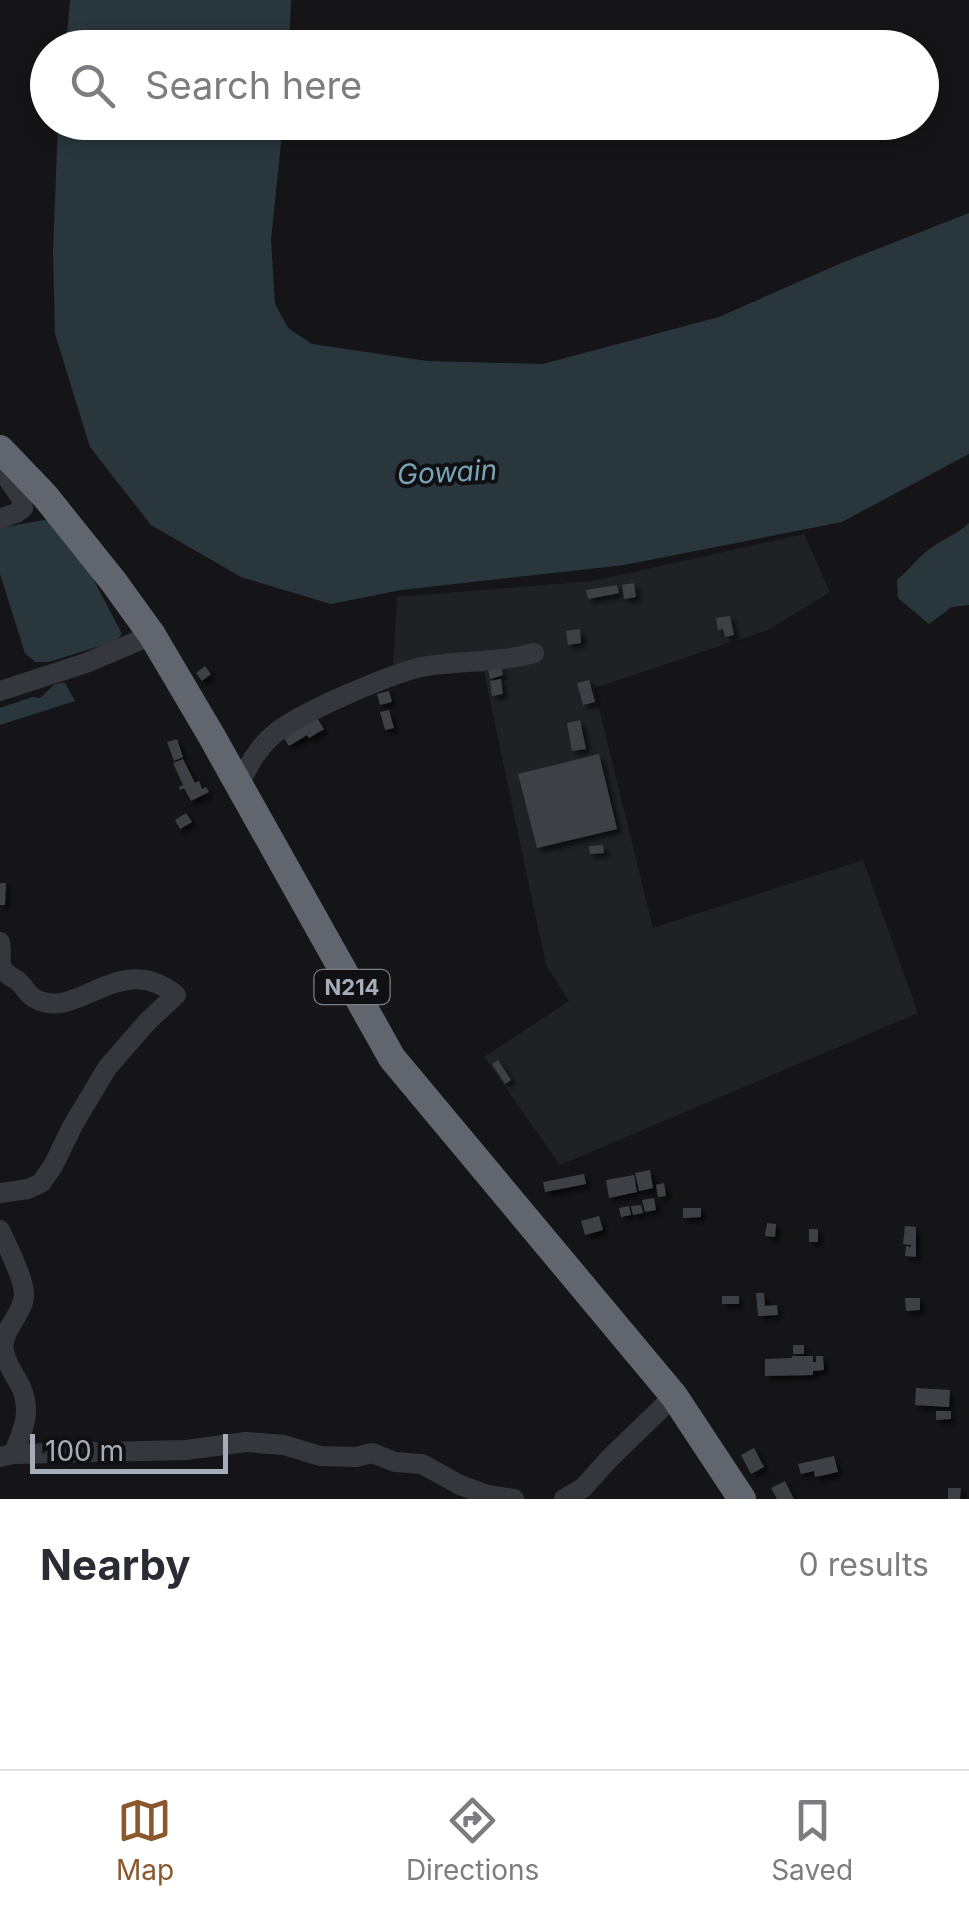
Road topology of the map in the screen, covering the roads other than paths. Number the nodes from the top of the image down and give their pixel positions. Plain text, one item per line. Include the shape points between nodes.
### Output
1 (0, 449) edge
2 (0, 466) edge
3 (0, 519) edge
4 (152, 635) junction
5 (534, 654) dead end
6 (0, 691) edge
7 (238, 785) junction
8 (0, 942) edge
9 (0, 1193) edge
10 (0, 1230) edge
11 (674, 1396) junction
12 (6, 1455) edge
13 (514, 1499) edge
14 (564, 1499) edge
15 (742, 1499) edge

1 - 4 highway, N214 via 45,496
2 - 3 street via 23,508
4 - 6 street
4 - 7 highway, N214
5 - 7 street via 422,666 364,688 275,732
7 - 11 highway, N214 via 392,1058
8 - 9 street via 3,971 35,999 64,1002 140,978 176,995 107,1068 41,1183
10 - 12 street via 24,1282 21,1310 5,1334 4,1350 22,1390 25,1426
11 - 14 street
11 - 15 highway, N214
12 - 13 street via 284,1445 320,1456 372,1454 422,1464 460,1485

